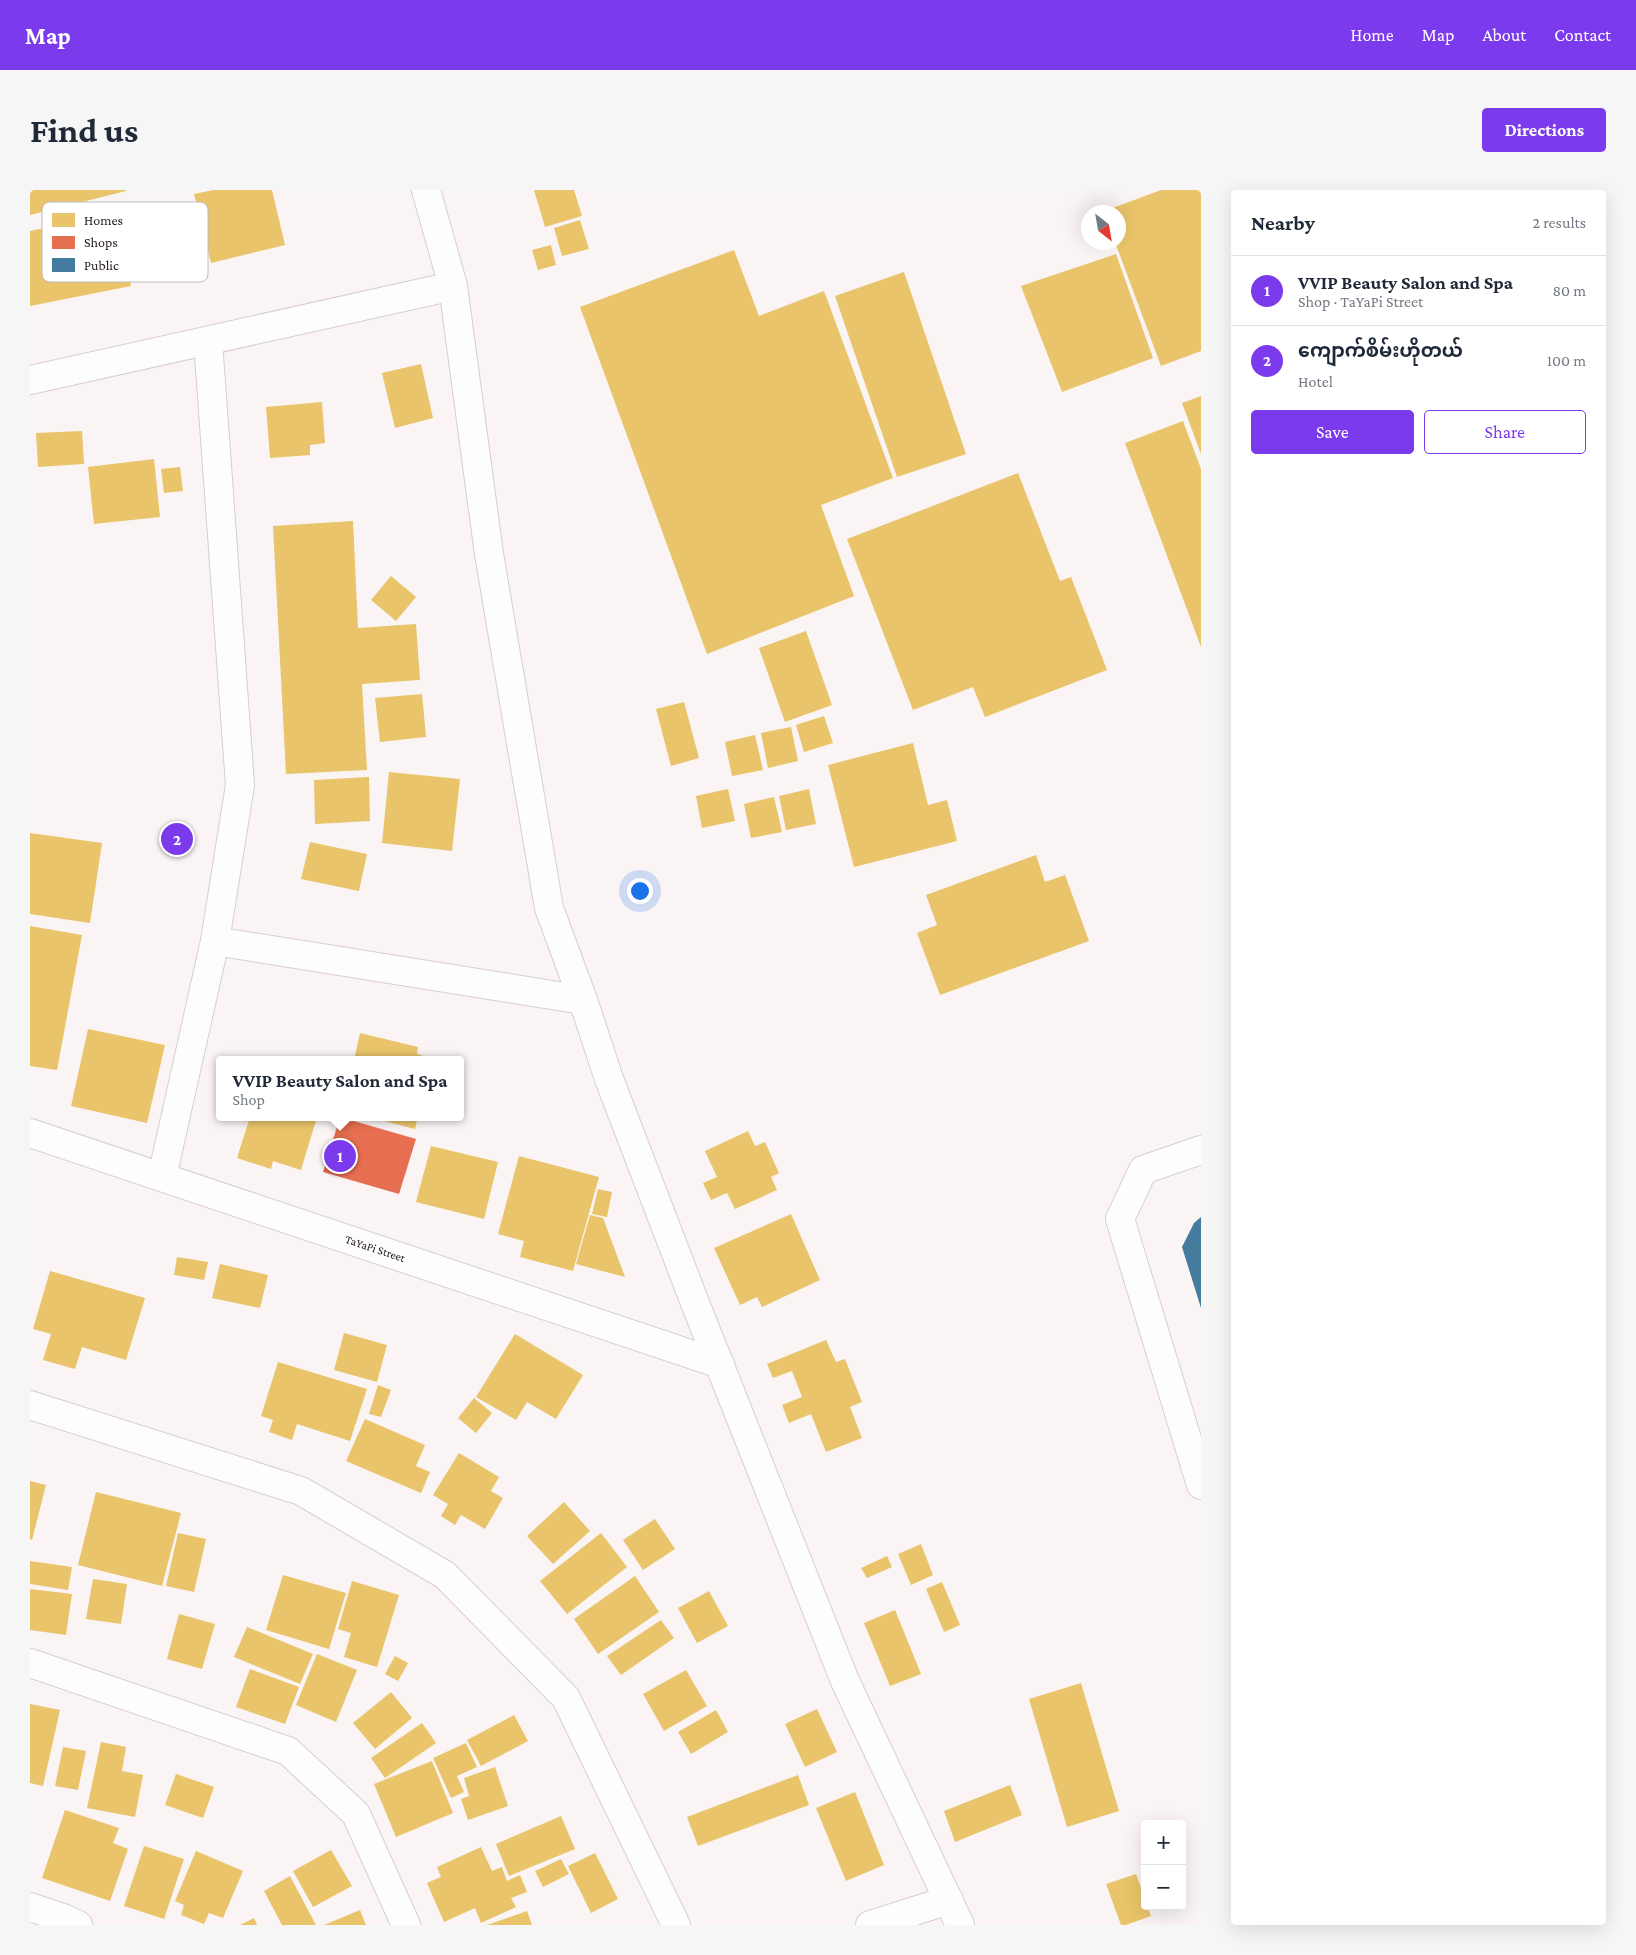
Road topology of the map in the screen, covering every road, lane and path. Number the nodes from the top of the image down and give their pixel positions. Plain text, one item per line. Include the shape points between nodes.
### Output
1 (426, 190) edge
2 (453, 286) junction
3 (208, 341) junction
4 (30, 380) edge
5 (216, 941) junction
6 (583, 1000) junction
7 (30, 1133) edge
8 (1201, 1150) edge
9 (162, 1177) junction
10 (720, 1364) junction
11 (30, 1405) edge
12 (1201, 1485) edge
13 (30, 1663) edge
14 (948, 1900) junction
15 (30, 1907) edge
16 (78, 1925) edge
17 (406, 1925) edge
18 (676, 1925) edge
19 (870, 1925) edge
20 (960, 1925) edge

1 - 2 street
2 - 3 street
2 - 6 street via 489,554 548,908
3 - 4 street
3 - 5 street via 240,785
5 - 6 street
5 - 9 street
6 - 10 street via 609,1079
7 - 9 street, TaYaPi Street
8 - 12 street via 1143,1170 1120,1219
9 - 10 street, TaYaPi Street
10 - 14 street via 845,1681
11 - 18 street via 301,1491 446,1575 566,1698
13 - 17 street via 288,1751 356,1814
14 - 19 street
14 - 20 street
15 - 16 street

